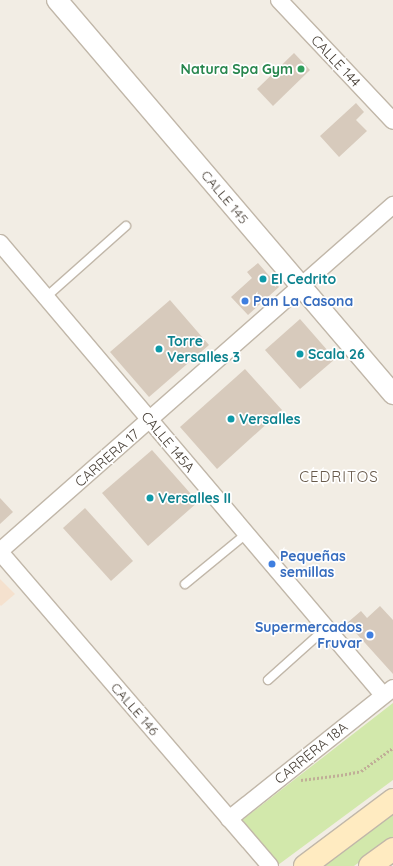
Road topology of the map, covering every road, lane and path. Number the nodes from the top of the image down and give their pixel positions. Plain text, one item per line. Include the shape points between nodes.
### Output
1 (57, 0) edge
2 (279, 0) edge
3 (393, 121) edge
4 (393, 205) edge
5 (126, 226) dead end
6 (0, 243) edge
7 (301, 287) junction
8 (46, 297) junction
9 (393, 394) edge
10 (149, 420) junction
11 (246, 534) junction
12 (0, 552) edge
13 (185, 584) dead end
14 (326, 628) junction
15 (268, 680) dead end
16 (388, 692) edge
17 (393, 748) edge
18 (283, 776) junction
19 (393, 800) edge
20 (229, 819) junction
21 (393, 849) edge
22 (270, 866) edge
23 (305, 866) edge
24 (370, 866) edge

1 - 7 street, CALLE 145
2 - 3 street, CALLE 144
4 - 7 street, CARRERA 17
5 - 8 lane
6 - 8 street, CALLE 145A
7 - 9 street, CALLE 145
7 - 10 street, CARRERA 17
8 - 10 street, CALLE 145A
10 - 11 street, CALLE 145A
10 - 12 street, CARRERA 17
11 - 13 lane
11 - 14 street, CALLE 145A
12 - 20 street, CALLE 146
14 - 15 lane
14 - 16 street, CALLE 145A
16 - 18 street, CARRERA 18A
17 - 18 path via 361,771 341,776 292,781
18 - 20 street, CARRERA 18A
19 - 23 main road
20 - 22 street, CALLE 146
21 - 24 main road

